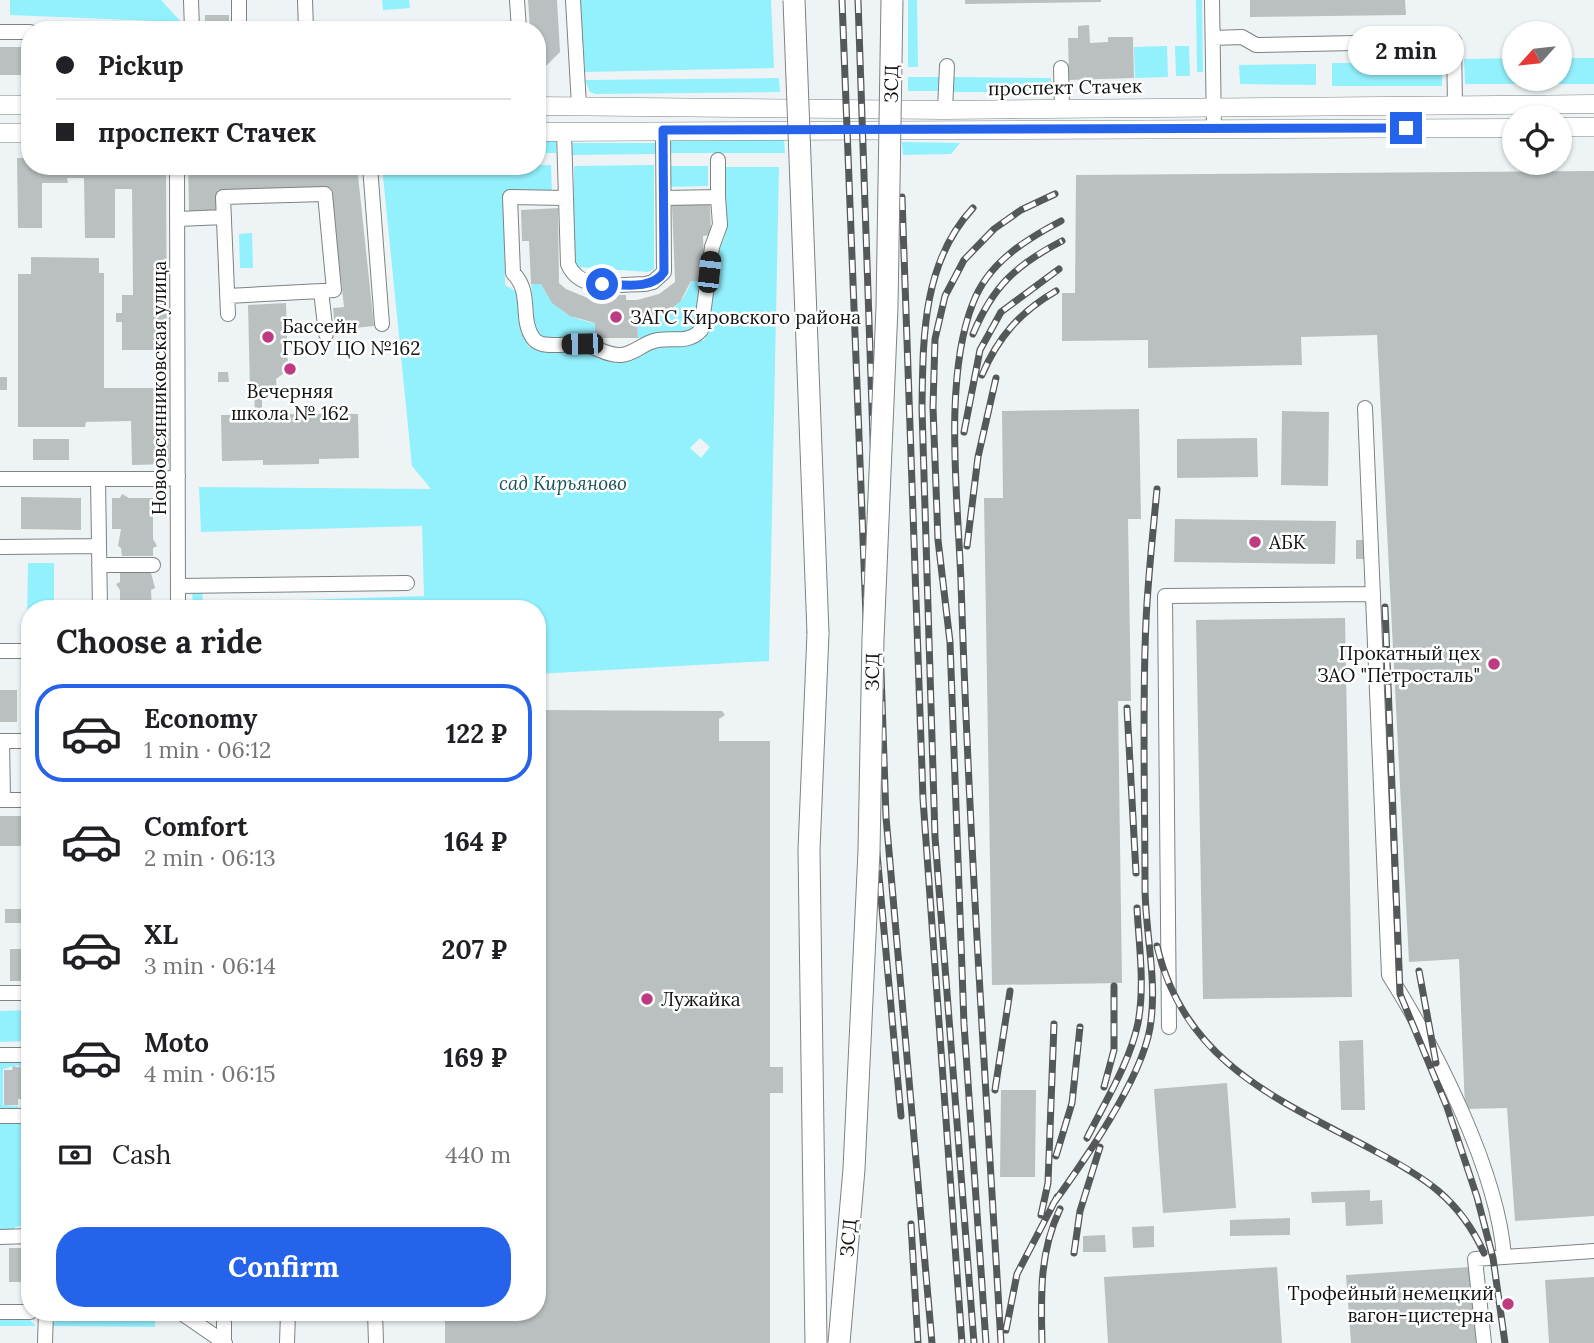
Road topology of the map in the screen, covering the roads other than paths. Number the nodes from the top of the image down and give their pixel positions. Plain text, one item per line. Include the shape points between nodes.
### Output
1 (191, 0) edge
2 (239, 0) edge
3 (305, 0) edge
4 (517, 0) edge
5 (573, 0) edge
6 (794, 0) edge
7 (892, 0) edge
8 (1212, 0) edge
9 (192, 21) edge
10 (239, 21) edge
11 (306, 21) edge
12 (518, 21) edge
13 (0, 32) edge
14 (21, 32) edge
15 (1213, 38) junction
16 (947, 66) dead end
17 (1061, 68) dead end
18 (1594, 104) edge
19 (0, 105) edge
20 (21, 105) edge
21 (546, 106) edge
22 (579, 106) junction
23 (1455, 106) junction
24 (1214, 107) junction
25 (1062, 108) junction
26 (945, 110) junction
27 (1572, 127) edge
28 (1594, 127) edge
29 (1502, 128) edge
30 (1214, 129) junction
31 (663, 130) junction
32 (546, 132) edge
33 (564, 132) junction
34 (0, 133) edge
35 (21, 133) edge
36 (718, 160) dead end
37 (177, 175) edge
38 (370, 175) edge
39 (718, 197) junction
40 (566, 198) junction
41 (664, 198) junction
42 (224, 217) junction
43 (178, 219) junction
44 (321, 291) junction
45 (228, 296) junction
46 (228, 314) dead end
47 (382, 324) dead end
48 (326, 334) dead end
49 (1365, 408) dead end
50 (178, 476) junction
51 (0, 479) edge
52 (99, 479) junction
53 (99, 546) junction
54 (0, 547) edge
55 (99, 565) junction
56 (153, 565) dead end
57 (407, 583) dead end
58 (178, 586) junction
59 (1373, 594) junction
60 (100, 600) edge
61 (178, 600) edge
62 (21, 650) edge
63 (0, 651) edge
64 (1, 741) edge
65 (21, 741) edge
66 (1, 800) edge
67 (21, 800) edge
68 (0, 993) edge
69 (21, 993) edge
70 (1169, 1027) dead end
71 (0, 1055) edge
72 (21, 1055) edge
73 (0, 1116) edge
74 (21, 1116) edge
75 (0, 1237) edge
76 (21, 1237) edge
77 (1594, 1251) edge
78 (1504, 1257) junction
79 (0, 1312) edge
80 (21, 1312) edge
81 (46, 1321) edge
82 (193, 1321) edge
83 (224, 1321) edge
84 (288, 1321) edge
85 (375, 1321) edge
86 (45, 1343) edge
87 (225, 1343) edge
88 (287, 1343) edge
89 (376, 1343) edge
90 (816, 1343) edge
91 (839, 1343) edge
92 (1485, 1343) edge

1 - 9 street
2 - 10 street
3 - 11 street
4 - 12 street
5 - 22 street
6 - 90 highway, ЗСД, bridge via 818,633 809,850
7 - 91 highway, ЗСД, bridge via 887,307 868,865 855,1169
8 - 15 street
13 - 14 street
15 - 23 street via 1242,37 1256,45 1454,41
15 - 24 street
16 - 26 street
17 - 25 street
18 - 23 main road, проспект Стачек
19 - 20 main road
21 - 22 main road, проспект Стачек
22 - 26 main road, проспект Стачек
23 - 24 main road, проспект Стачек
24 - 25 main road, проспект Стачек
24 - 30 street
25 - 26 main road, проспект Стачек
27 - 28 main road
29 - 30 main road
30 - 31 main road
31 - 33 main road
31 - 41 street
32 - 33 main road
33 - 40 street
34 - 35 main road
36 - 39 street
37 - 43 street, Новоовсянниковская улица
38 - 47 street
39 - 40 street via 720,225 712,247 701,330 687,340 652,341 619,355 582,344 542,344 530,330 523,283 513,273 510,197
39 - 41 street
40 - 41 street via 568,264 578,281 588,284 645,284 664,272
42 - 43 street
42 - 44 street via 223,197 325,194 334,290
42 - 45 street
43 - 50 street, Новоовсянниковская улица
44 - 45 street
44 - 48 street
45 - 46 street
49 - 59 street
50 - 52 street
50 - 58 street, Новоовсянниковская улица
51 - 52 street
52 - 53 street
53 - 54 street
53 - 55 street
55 - 56 street
55 - 60 street
57 - 58 street
58 - 61 street, Новоовсянниковская улица
59 - 70 street via 1165,596
59 - 78 street via 1389,975 1431,1045 1486,1175
62 - 63 street
64 - 65 street
64 - 66 street
66 - 67 street
68 - 69 street
71 - 72 street
73 - 74 street
75 - 76 street
77 - 78 street
78 - 92 street via 1475,1259
79 - 80 street
81 - 86 street
82 - 87 street
83 - 87 street
84 - 88 street
85 - 89 street

